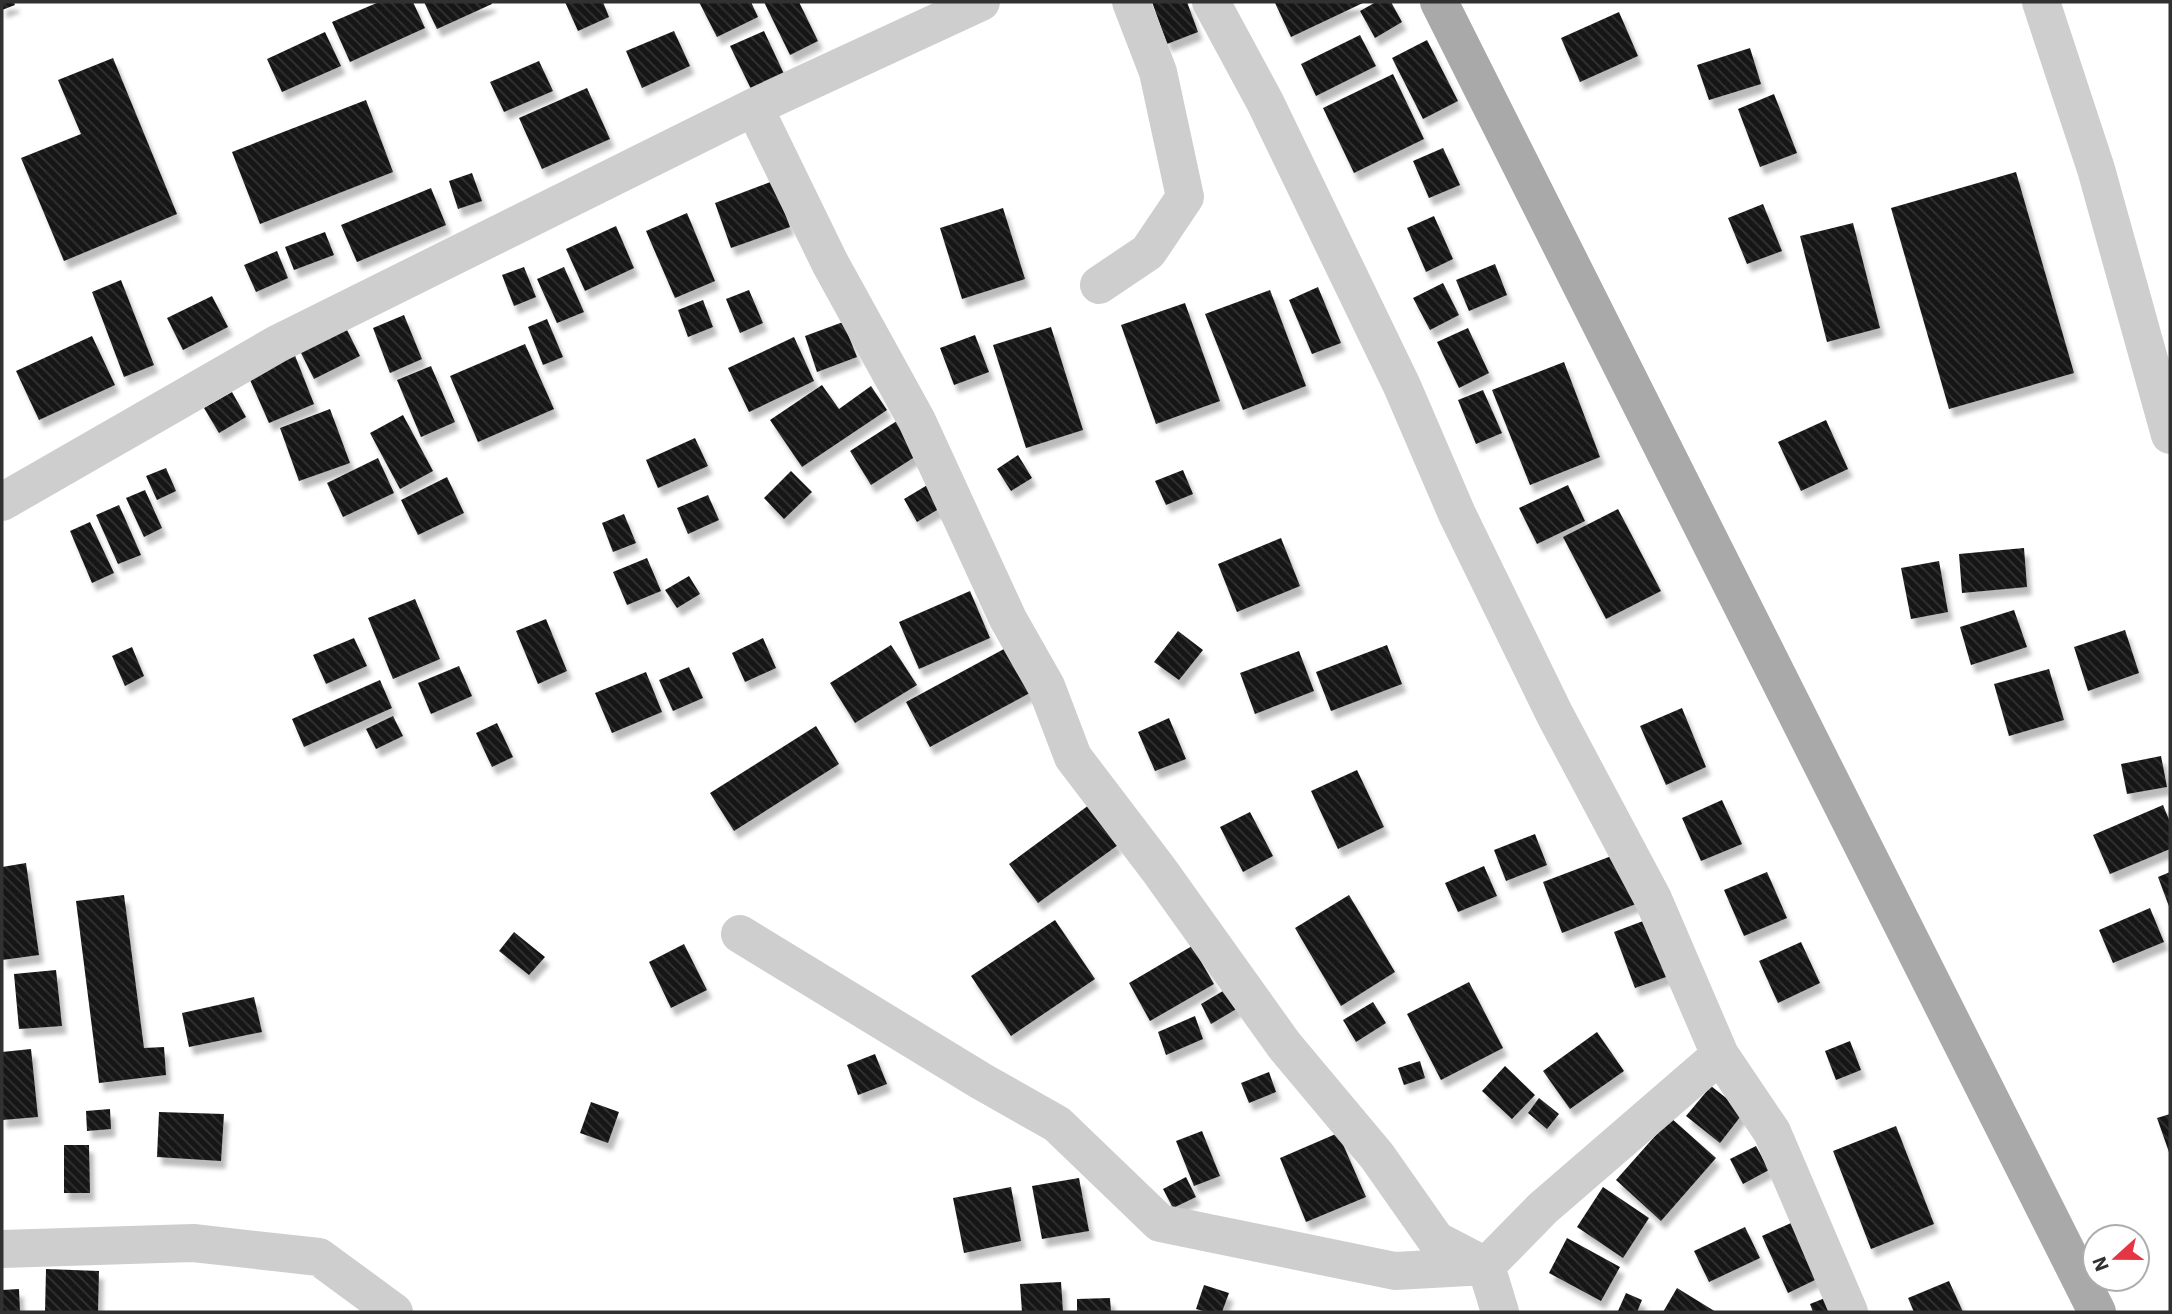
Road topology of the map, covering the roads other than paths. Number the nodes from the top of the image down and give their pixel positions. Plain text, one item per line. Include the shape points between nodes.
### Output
1 (981, 2) edge
2 (1131, 2) edge
3 (1211, 2) edge
4 (1439, 2) edge
5 (2041, 2) edge
6 (754, 107) junction
7 (1099, 285) dead end
8 (2170, 435) edge
9 (2, 502) edge
10 (740, 934) dead end
11 (1720, 1055) junction
12 (2, 1250) edge
13 (1486, 1266) junction
14 (394, 1312) edge
15 (1500, 1312) edge
16 (1849, 1312) edge
17 (2097, 1312) edge

1 - 6 street
2 - 7 street via 1158,72 1185,197 1148,252
3 - 11 street via 1283,139 1549,703 1653,899
4 - 17 main road
5 - 8 street via 2096,169
6 - 9 street via 277,344
6 - 13 street via 830,263 917,421 1008,619 1046,686 1073,757 1284,1045 1377,1156 1436,1240
10 - 13 street via 1057,1124 1160,1223 1395,1272
11 - 13 street via 1543,1209
11 - 16 street via 1772,1132
12 - 14 street via 193,1243 319,1257
13 - 15 street

